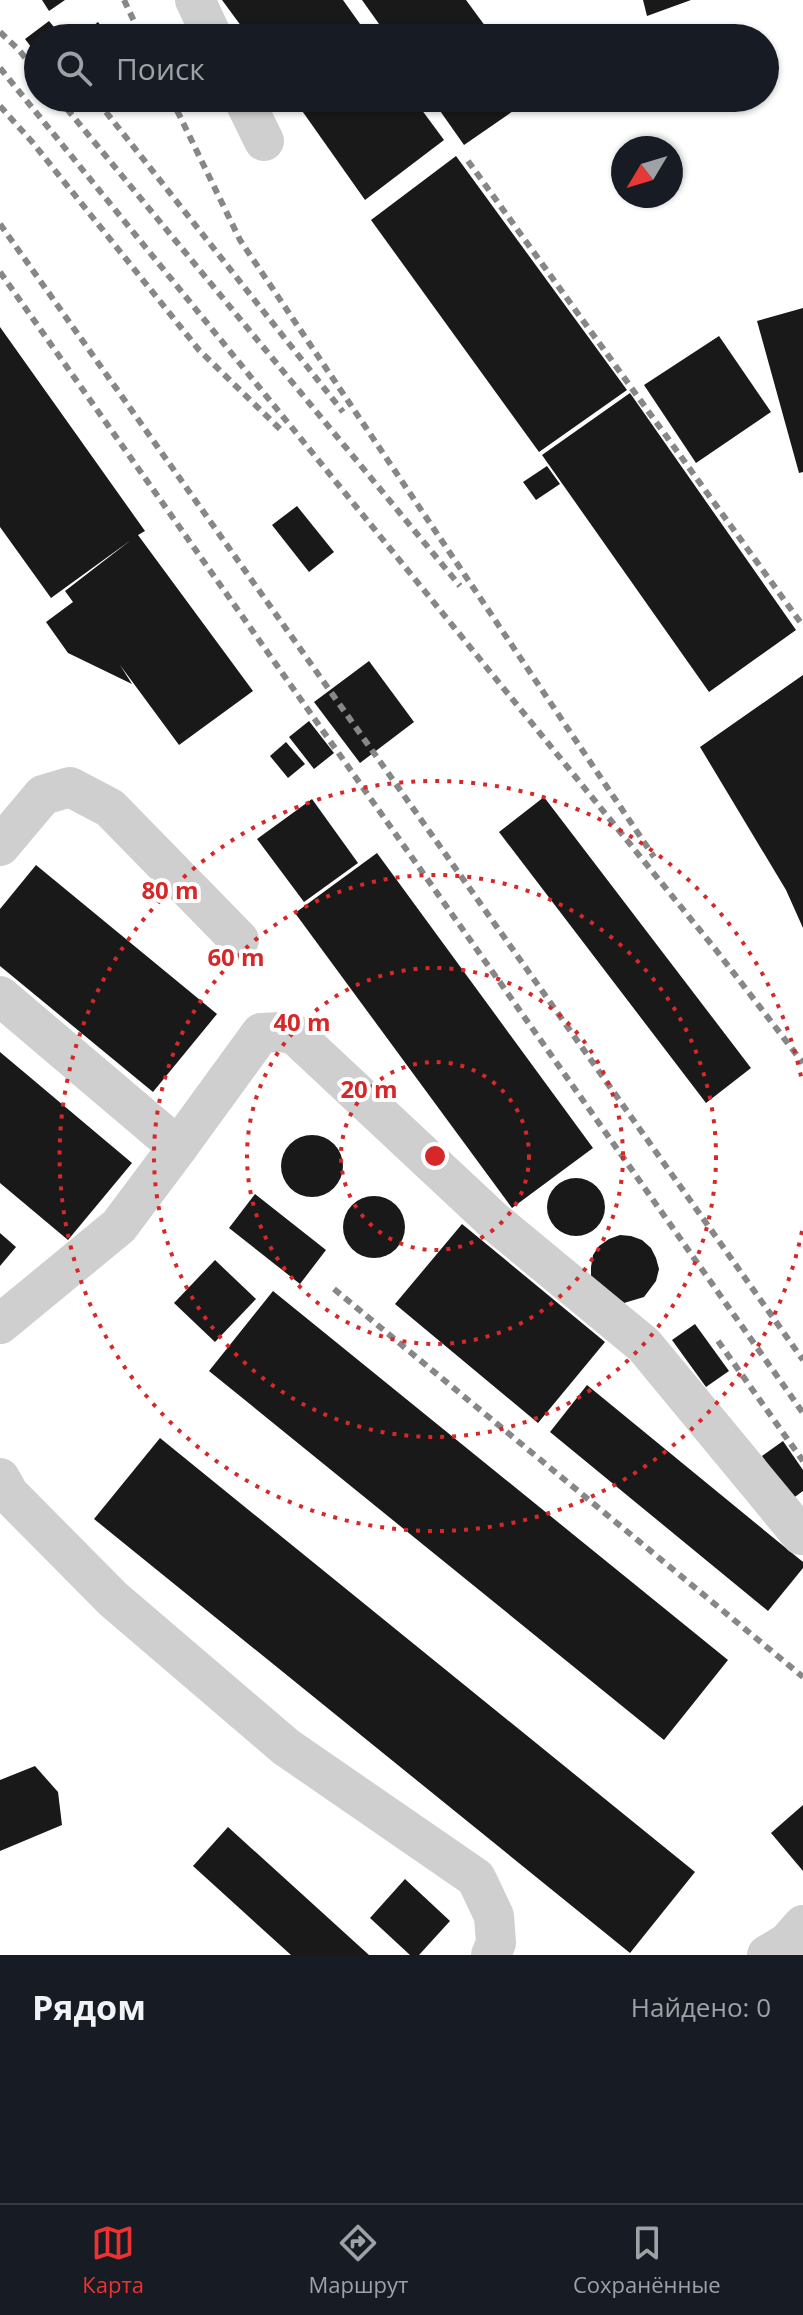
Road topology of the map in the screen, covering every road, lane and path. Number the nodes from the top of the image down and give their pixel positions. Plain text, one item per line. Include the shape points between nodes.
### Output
1 (195, 0) edge
2 (206, 24) edge
3 (250, 112) edge
4 (264, 141) dead end
5 (0, 846) edge
6 (239, 940) dead end
7 (0, 996) edge
8 (178, 1147) junction
9 (0, 1324) edge
10 (0, 1478) edge
11 (801, 1535) dead end
12 (491, 1955) edge

1 - 2 street
3 - 4 street
5 - 6 street via 43,795 70,787 110,808
7 - 8 street
8 - 9 street via 119,1226
8 - 11 street via 261,1033 295,1035 495,1222 644,1345
10 - 12 street via 9,1494 113,1599 286,1747 476,1878 494,1916 496,1943

